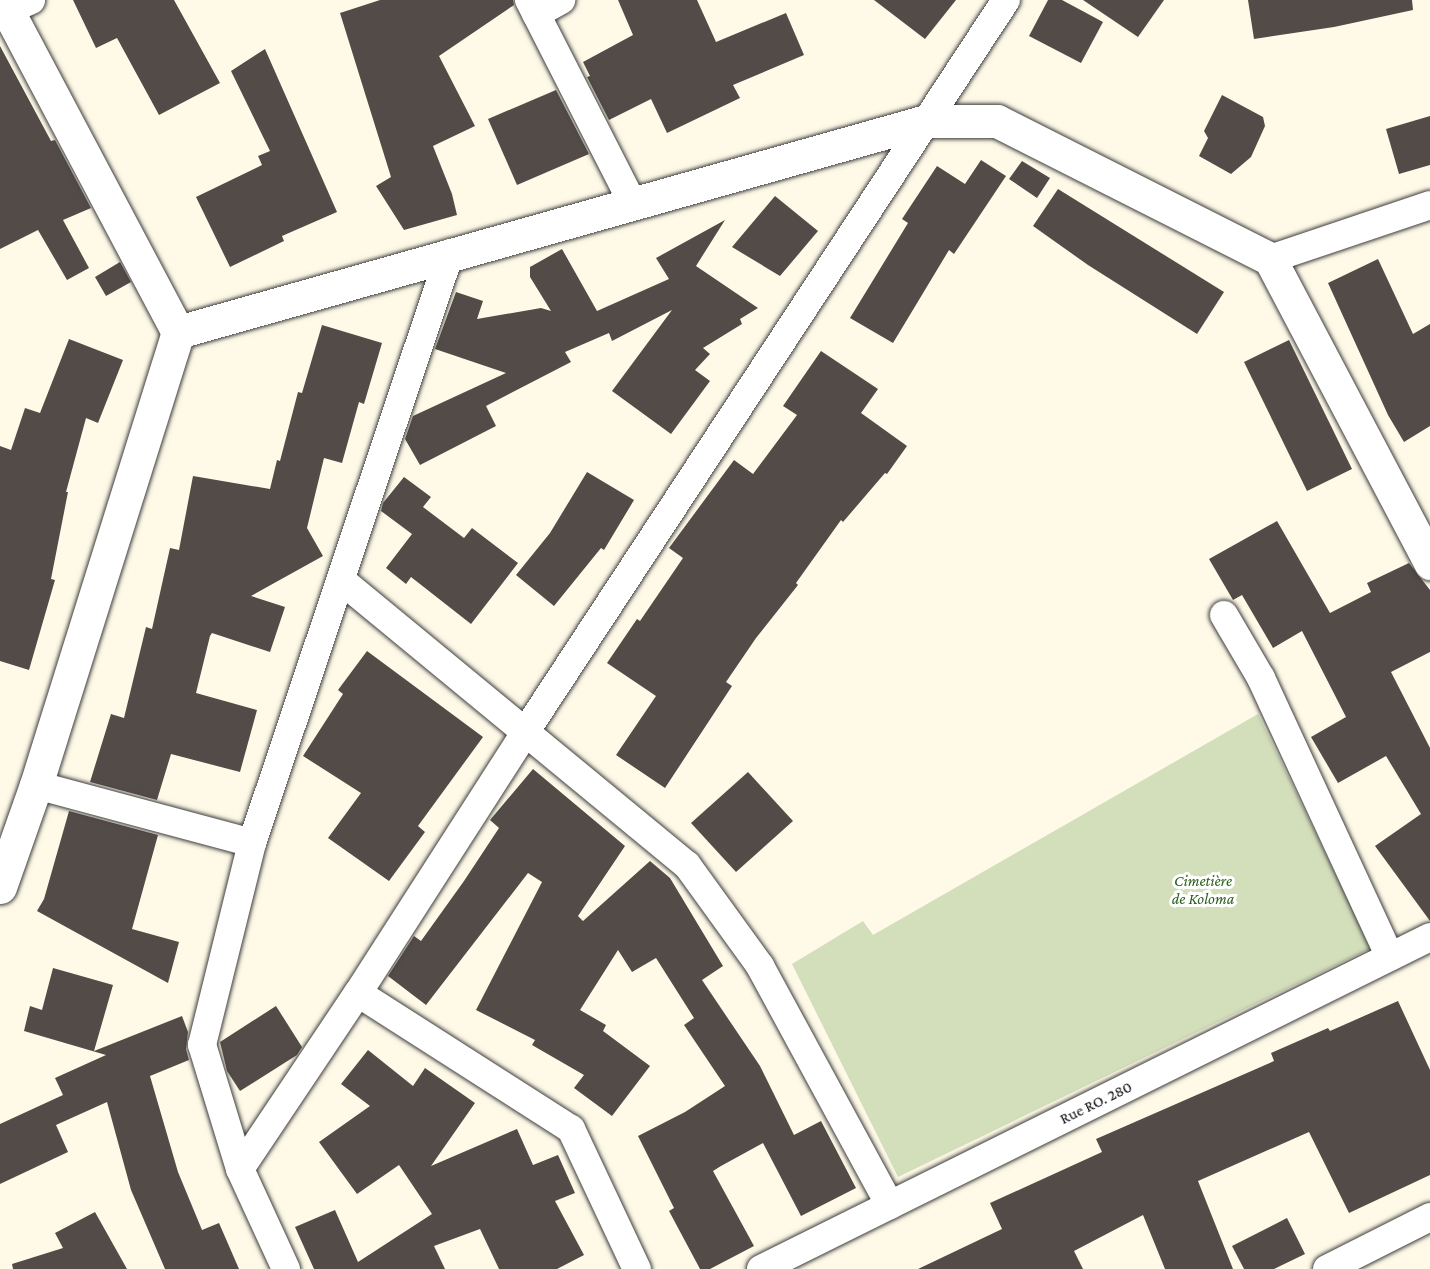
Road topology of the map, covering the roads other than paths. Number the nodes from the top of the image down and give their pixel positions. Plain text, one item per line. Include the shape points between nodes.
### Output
1 (561, 0) edge
2 (1006, 0) edge
3 (10, 6) edge
4 (533, 7) edge
5 (926, 121) junction
6 (632, 202) junction
7 (1430, 204) edge
8 (450, 253) junction
9 (1270, 258) junction
10 (178, 332) junction
11 (1430, 563) edge
12 (341, 580) junction
13 (1224, 615) dead end
14 (524, 734) junction
15 (36, 785) junction
16 (8, 841) edge
17 (252, 843) junction
18 (0, 887) edge
19 (1430, 937) edge
20 (1390, 957) junction
21 (358, 993) junction
22 (240, 1169) junction
23 (890, 1205) junction
24 (1430, 1217) edge
25 (286, 1269) edge
26 (637, 1269) edge
27 (761, 1269) edge
28 (1327, 1269) edge

1 - 4 street
2 - 5 street
3 - 10 street
4 - 6 street
5 - 6 street
5 - 9 street via 997,121
5 - 14 street
6 - 8 street
7 - 9 street
8 - 10 street
8 - 12 street
9 - 11 street
10 - 15 street
12 - 14 street
12 - 17 street
13 - 20 street via 1261,678
14 - 21 street
14 - 23 street via 687,865 760,966
15 - 16 street
15 - 17 street
16 - 18 street
17 - 22 street via 202,1045
19 - 20 street, Rue RO. 280
20 - 23 street, Rue RO. 280
21 - 22 street
21 - 26 street via 571,1129
22 - 25 street
23 - 27 street, Rue RO. 280
24 - 28 street

